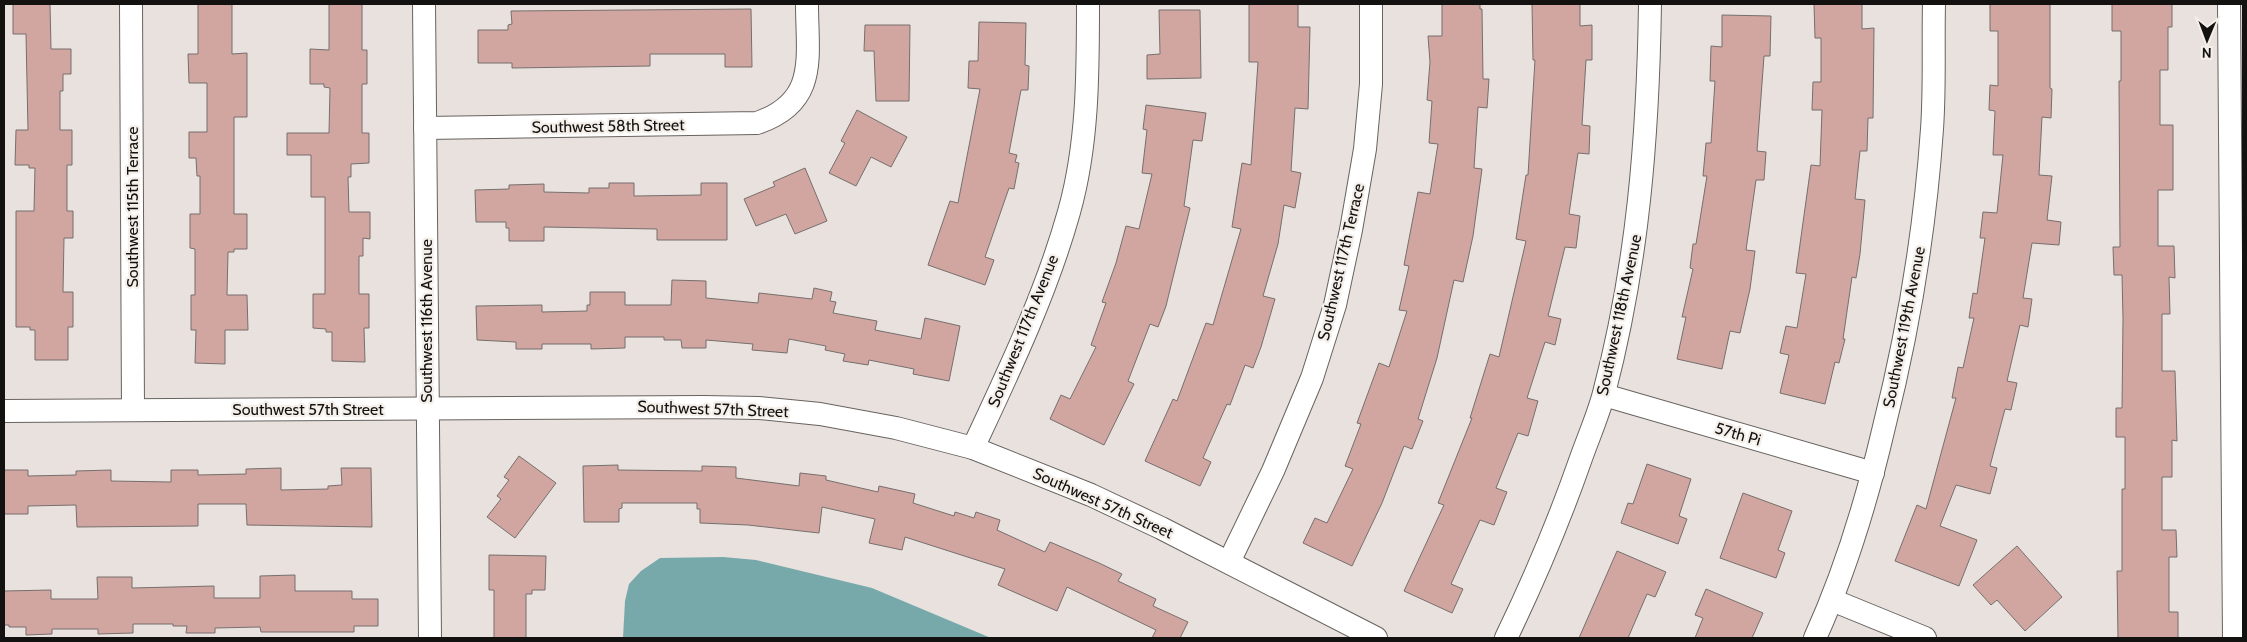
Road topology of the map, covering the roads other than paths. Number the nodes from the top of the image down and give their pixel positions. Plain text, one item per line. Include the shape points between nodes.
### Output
1 (131, 4) edge
2 (424, 4) edge
3 (807, 4) edge
4 (1088, 4) edge
5 (1371, 4) edge
6 (1650, 4) edge
7 (1934, 4) edge
8 (2229, 4) edge
9 (425, 128) junction
10 (1604, 395) junction
11 (426, 408) junction
12 (133, 410) junction
13 (4, 411) edge
14 (974, 448) junction
15 (1873, 473) junction
16 (1229, 562) junction
17 (1832, 600) junction
18 (430, 638) edge
19 (1376, 638) edge
20 (1506, 638) edge
21 (1815, 638) edge
22 (1925, 638) edge
23 (2234, 638) edge

1 - 12 street, Southwest 115th Terrace
2 - 9 street, Southwest 116th Avenue
3 - 9 street, Southwest 58th Street via 802,90 786,108 757,123
4 - 14 street, Southwest 117th Avenue via 1086,99 1070,211 1038,305
5 - 16 street, Southwest 117th Terrace via 1371,84 1365,149 1335,305 1312,378 1273,471
6 - 10 street, Southwest 118th Avenue via 1649,86 1639,219 1626,298
7 - 15 street, Southwest 119th Avenue via 1932,126 1926,207 1913,296
8 - 23 street
9 - 11 street, Southwest 116th Avenue
10 - 15 street, 57th Pi
10 - 20 street, Southwest 118th Avenue via 1561,514
11 - 12 street, Southwest 57th Street
11 - 14 street, Southwest 57th Street via 759,408 820,414 896,428
11 - 18 street, Southwest 116th Avenue
12 - 13 street, Southwest 57th Street
14 - 16 street, Southwest 57th Street via 1091,495
15 - 17 street, Southwest 119th Avenue via 1854,540
16 - 19 street, Southwest 57th Street
17 - 21 street, Southwest 119th Avenue
17 - 22 street

